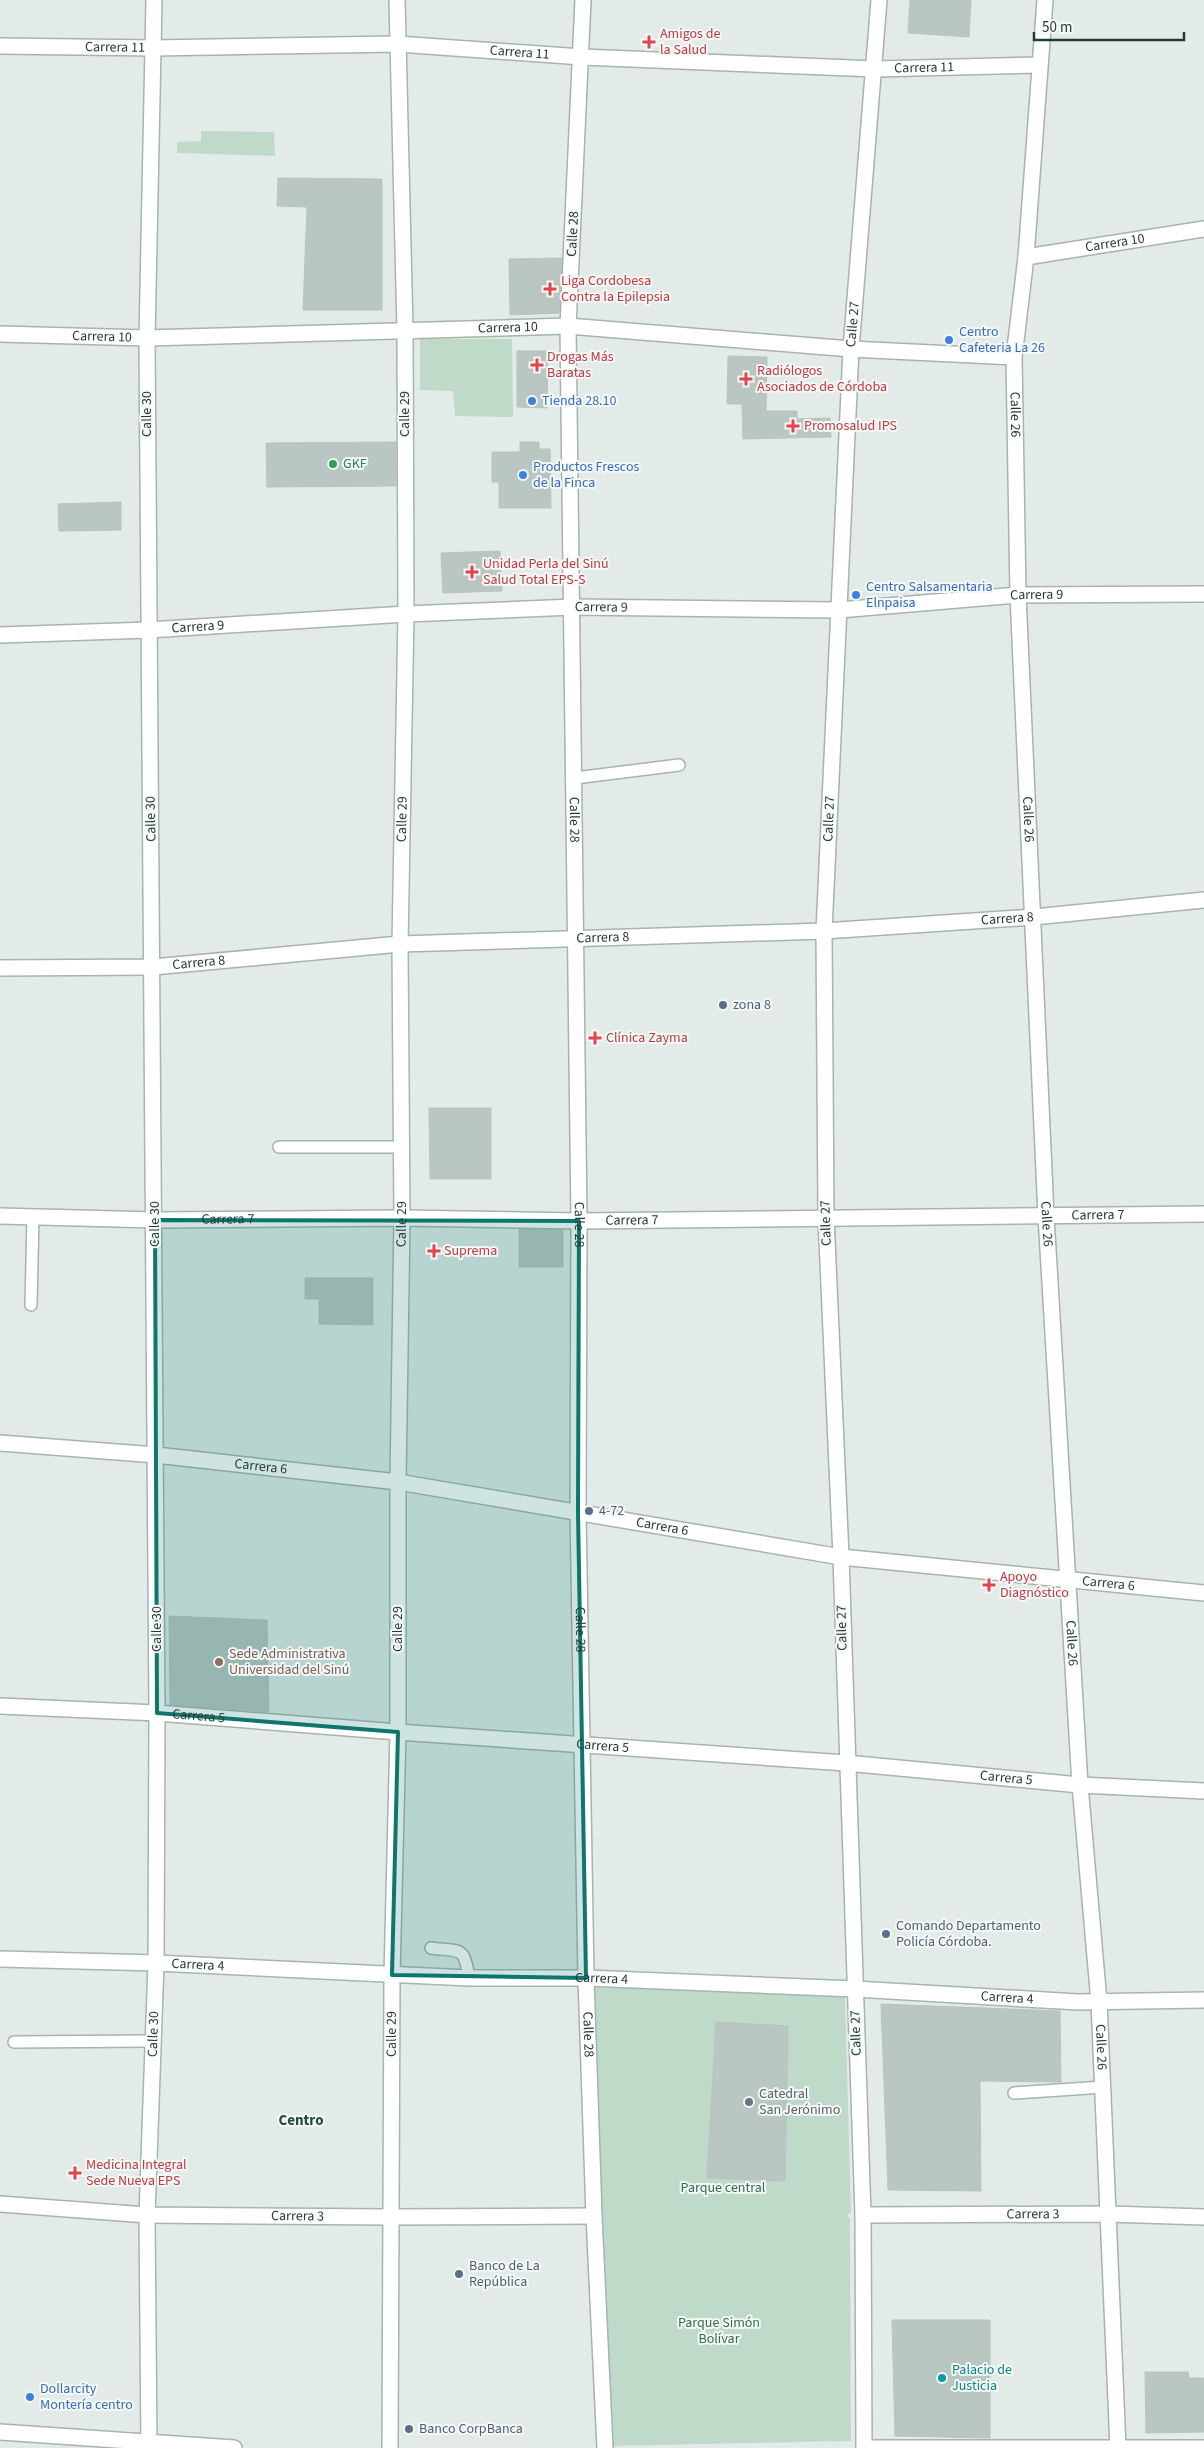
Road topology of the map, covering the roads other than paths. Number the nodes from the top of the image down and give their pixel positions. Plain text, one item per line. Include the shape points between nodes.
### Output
1 (154, 0) edge
2 (397, 0) edge
3 (583, 0) edge
4 (879, 0) edge
5 (1045, 0) edge
6 (398, 44) junction
7 (0, 46) edge
8 (154, 48) junction
9 (582, 57) junction
10 (1039, 65) junction
11 (875, 69) junction
12 (1204, 229) edge
13 (1026, 256) junction
14 (568, 326) junction
15 (405, 329) junction
16 (0, 334) edge
17 (147, 338) junction
18 (851, 349) junction
19 (1014, 357) junction
20 (1204, 594) edge
21 (1018, 595) junction
22 (573, 607) junction
23 (839, 610) junction
24 (406, 614) junction
25 (149, 630) junction
26 (0, 635) edge
27 (679, 765) dead end
28 (575, 778) junction
29 (1204, 900) edge
30 (1034, 918) junction
31 (824, 931) junction
32 (575, 939) junction
33 (400, 944) junction
34 (153, 967) junction
35 (0, 968) edge
36 (402, 1147) junction
37 (279, 1148) dead end
38 (1204, 1214) edge
39 (0, 1216) edge
40 (1046, 1216) junction
41 (33, 1217) junction
42 (826, 1217) junction
43 (402, 1218) junction
44 (155, 1220) junction
45 (580, 1221) junction
46 (31, 1305) dead end
47 (0, 1443) edge
48 (156, 1455) junction
49 (398, 1482) junction
50 (578, 1512) junction
51 (841, 1557) junction
52 (1066, 1578) junction
53 (1204, 1593) edge
54 (0, 1706) edge
55 (157, 1713) junction
56 (398, 1732) junction
57 (582, 1745) junction
58 (846, 1763) junction
59 (1080, 1784) junction
60 (1204, 1791) edge
61 (431, 1948) dead end
62 (0, 1959) edge
63 (156, 1963) junction
64 (392, 1975) junction
65 (469, 1978) junction
66 (586, 1978) junction
67 (855, 1989) junction
68 (1204, 2000) edge
69 (1099, 2002) junction
70 (152, 2041) junction
71 (14, 2042) dead end
72 (1103, 2087) junction
73 (1014, 2093) dead end
74 (0, 2204) edge
75 (147, 2214) junction
76 (1109, 2214) junction
77 (863, 2215) junction
78 (594, 2216) junction
79 (391, 2217) junction
80 (1204, 2218) edge
81 (0, 2432) edge
82 (149, 2445) edge
83 (234, 2448) edge
84 (390, 2448) edge
85 (605, 2448) edge
86 (865, 2448) edge
87 (1118, 2448) edge
88 (1204, 2448) edge

1 - 8 street, Calle 30
2 - 6 street, Calle 29
3 - 9 street, Calle 28
4 - 11 street, Calle 27
5 - 10 street, Calle 26
6 - 8 street, Carrera 11
6 - 9 street, Carrera 11
6 - 15 street, Calle 29
7 - 8 street, Carrera 11
8 - 17 street, Calle 30
9 - 11 street, Carrera 11
9 - 14 street, Calle 28
10 - 11 street, Carrera 11
10 - 13 street, Calle 26
11 - 18 street, Calle 27
12 - 13 street, Carrera 10
13 - 19 street, Calle 26
14 - 15 street, Carrera 10
14 - 18 street, Carrera 10
14 - 22 street, Calle 28
15 - 17 street, Carrera 10
15 - 24 street, Calle 29
16 - 17 street, Carrera 10
17 - 25 street, Calle 30
18 - 19 street, Carrera 10
18 - 23 street, Calle 27
19 - 21 street, Calle 26
20 - 21 street, Carrera 9
21 - 23 street, Carrera 9
21 - 30 street, Calle 26
22 - 23 street, Carrera 9
22 - 24 street, Carrera 9
22 - 28 street, Calle 28
23 - 31 street, Calle 27
24 - 25 street, Carrera 9
24 - 33 street, Calle 29
25 - 26 street, Carrera 9
25 - 34 street, Calle 30
27 - 28 lane
28 - 32 street, Calle 28
29 - 30 street, Carrera 8
30 - 31 street, Carrera 8
30 - 40 street, Calle 26
31 - 32 street, Carrera 8
31 - 42 street, Calle 27
32 - 33 street, Carrera 8
32 - 45 street, Calle 28
33 - 34 street, Carrera 8
33 - 36 street, Calle 29
34 - 35 street, Carrera 8
34 - 44 street, Calle 30
36 - 37 lane
36 - 43 street, Calle 29
38 - 40 street, Carrera 7
39 - 41 street, Carrera 7
40 - 42 street, Carrera 7
40 - 52 street, Calle 26
41 - 44 street, Carrera 7
41 - 46 lane
42 - 45 street, Carrera 7
42 - 51 street, Calle 27
43 - 44 street, Carrera 7
43 - 45 street, Carrera 7
43 - 49 street, Calle 29
44 - 48 street, Calle 30
45 - 50 street, Calle 28
47 - 48 street, Carrera 6
48 - 49 street, Carrera 6
48 - 55 street, Calle 30
49 - 50 street, Carrera 6
49 - 56 street, Calle 29
50 - 51 street, Carrera 6
50 - 57 street, Calle 28
51 - 52 street, Carrera 6
51 - 58 street, Calle 27
52 - 53 street, Carrera 6
52 - 59 street, Calle 26
54 - 55 street, Carrera 5
55 - 56 street, Carrera 5
55 - 63 street, Calle 30
56 - 57 street, Carrera 5
56 - 64 street, Calle 29
57 - 58 street, Carrera 5
57 - 66 street, Calle 28
58 - 59 street, Carrera 5
58 - 67 street, Calle 27
59 - 60 street, Carrera 5
59 - 69 street, Calle 26
61 - 65 lane via 460,1952 466,1957
62 - 63 street, Carrera 4
63 - 64 street, Carrera 4
63 - 70 street, Calle 30
64 - 65 street, Carrera 4
64 - 79 street, Calle 29
65 - 66 street, Carrera 4
66 - 67 street, Carrera 4
66 - 78 street, Calle 28
67 - 69 street, Carrera 4
67 - 77 street, Calle 27
68 - 69 street, Carrera 4
69 - 72 street, Calle 26
70 - 71 lane
70 - 75 street, Calle 30
72 - 73 lane
72 - 76 street, Calle 26
74 - 75 street, Carrera 3
75 - 79 street, Carrera 3
75 - 82 street, Calle 30
76 - 77 street, Carrera 3
76 - 80 street, Carrera 3
76 - 87 street, Calle 26
77 - 86 street, Calle 27
78 - 79 street, Carrera 3
78 - 85 street, Calle 28
79 - 84 street, Calle 29
81 - 82 street
82 - 83 street
86 - 87 street
87 - 88 street

